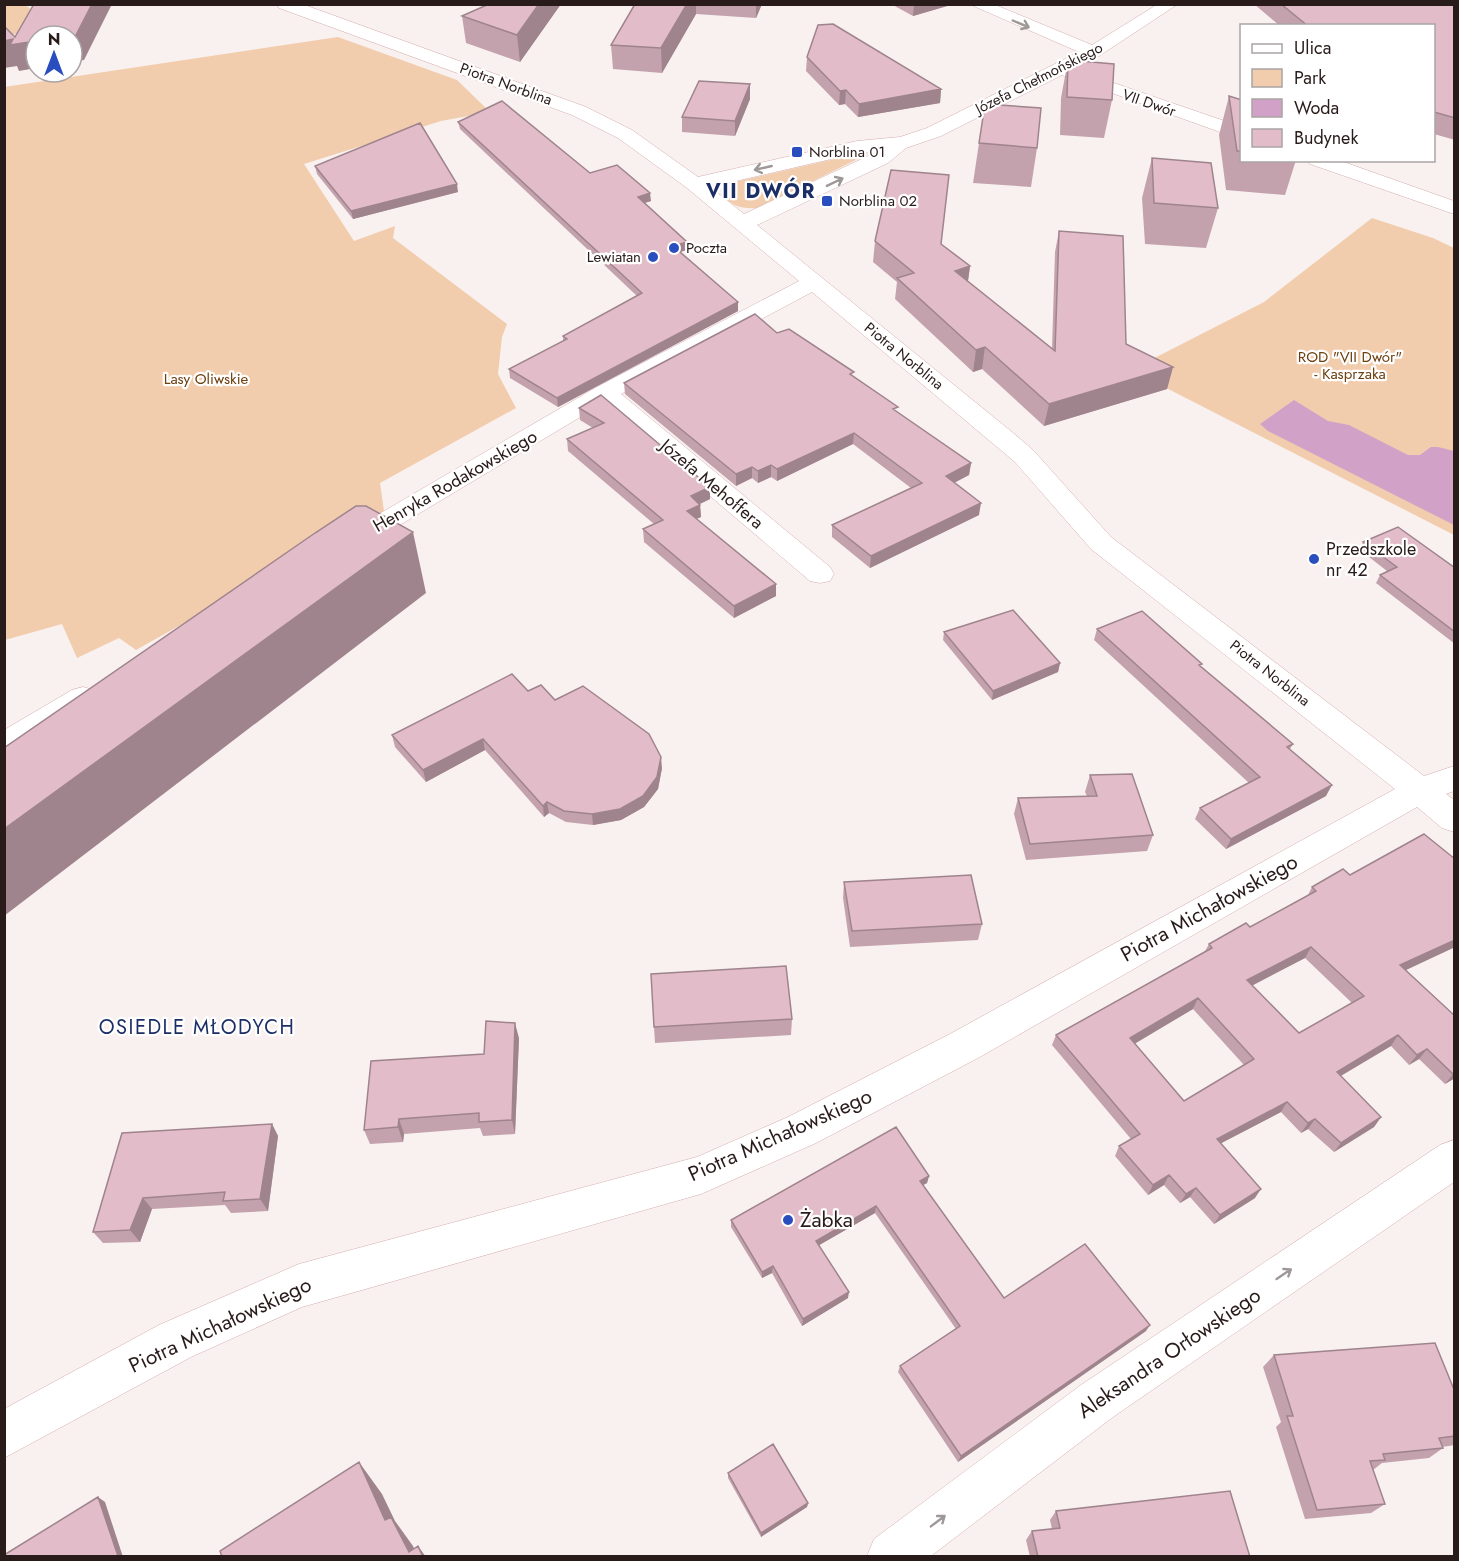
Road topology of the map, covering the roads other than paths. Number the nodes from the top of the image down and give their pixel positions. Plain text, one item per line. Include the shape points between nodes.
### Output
1 (285, 4) edge
2 (977, 4) edge
3 (1170, 4) edge
4 (1092, 52) junction
5 (1057, 70) junction
6 (1240, 133) edge
7 (903, 142) junction
8 (1323, 162) edge
9 (694, 184) junction
10 (1452, 207) edge
11 (743, 223) junction
12 (814, 283) junction
13 (604, 393) junction
14 (334, 552) edge
15 (820, 574) dead end
16 (109, 683) edge
17 (38, 724) junction
18 (4, 733) edge
19 (4, 746) edge
20 (1438, 784) edge
21 (1455, 819) edge
22 (1455, 1160) edge
23 (4, 1436) edge
24 (891, 1557) edge

1 - 9 street, Piotra Norblina via 601,121
2 -> 4 street
3 - 4 street, Józefa Chełmońskiego
4 - 5 street, Józefa Chełmońskiego
5 - 6 street, VII Dwór
5 - 7 street, Józefa Chełmońskiego via 934,132
7 -> 9 street, Józefa Chełmońskiego via 857,147
11 -> 7 street, Józefa Chełmońskiego via 881,159
8 - 10 street
9 - 11 street, Piotra Norblina
11 - 12 street, Piotra Norblina
12 - 13 street, Henryka Rodakowskiego
12 - 20 street, Piotra Norblina via 1024,456 1101,543
13 - 14 street, Henryka Rodakowskiego
13 - 15 street, Józefa Mehoffera
16 - 17 street
17 - 18 street
17 - 19 street
20 - 21 street, Piotra Norblina
20 - 23 street, Piotra Michałowskiego via 964,1046 802,1130 701,1174 299,1286 175,1341
24 -> 22 street, Aleksandra Orłowskiego via 1097,1401

